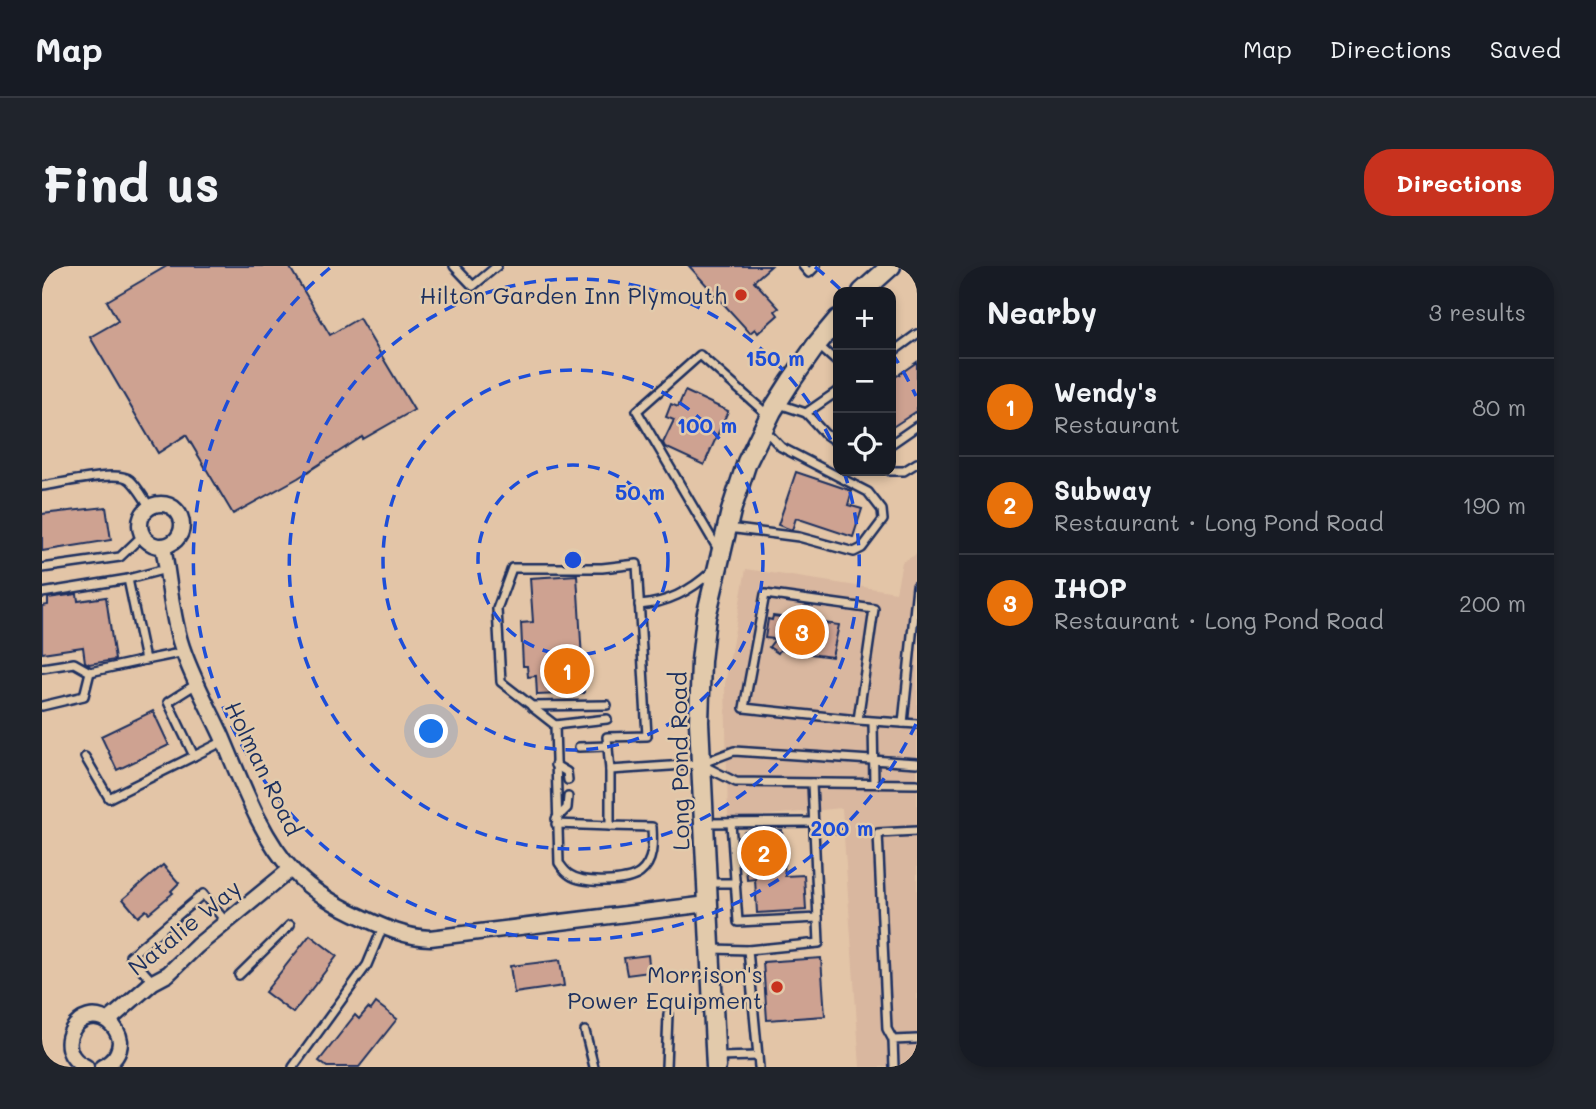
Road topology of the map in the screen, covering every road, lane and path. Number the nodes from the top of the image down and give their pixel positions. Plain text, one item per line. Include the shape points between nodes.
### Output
1 (454, 266) edge
2 (497, 266) edge
3 (803, 266) edge
4 (816, 266) edge
5 (891, 266) edge
6 (868, 287) edge
7 (833, 325) edge
8 (917, 334) edge
9 (817, 344) junction
10 (895, 350) edge
11 (833, 358) edge
12 (833, 394) edge
13 (806, 413) junction
14 (770, 416) junction
15 (917, 426) edge
16 (833, 440) edge
17 (896, 441) edge
18 (917, 463) edge
19 (896, 471) edge
20 (42, 486) edge
21 (150, 507) junction
22 (727, 527) junction
23 (142, 535) junction
24 (163, 546) junction
25 (719, 559) junction
26 (42, 568) edge
27 (167, 569) junction
28 (128, 579) junction
29 (917, 586) edge
30 (42, 593) edge
31 (639, 605) junction
32 (185, 652) junction
33 (145, 660) junction
34 (42, 668) edge
35 (90, 672) junction
36 (198, 683) junction
37 (607, 705) dead end
38 (42, 706) edge
39 (532, 706) junction
40 (607, 719) dead end
41 (858, 720) junction
42 (873, 722) junction
43 (903, 723) junction
44 (917, 724) edge
45 (555, 725) junction
46 (224, 741) junction
47 (608, 746) junction
48 (579, 747) dead end
49 (85, 757) dead end
50 (194, 757) junction
51 (874, 760) junction
52 (917, 763) edge
53 (555, 765) junction
54 (701, 765) junction
55 (610, 771) junction
56 (568, 780) dead end
57 (812, 783) junction
58 (874, 783) junction
59 (917, 784) edge
60 (568, 797) dead end
61 (556, 821) junction
62 (814, 822) junction
63 (704, 823) junction
64 (731, 823) junction
65 (610, 825) junction
66 (917, 831) edge
67 (291, 869) junction
68 (707, 883) junction
69 (736, 883) junction
70 (708, 904) junction
71 (818, 918) junction
72 (226, 922) junction
73 (290, 925) dead end
74 (384, 927) junction
75 (710, 949) junction
76 (748, 950) junction
77 (239, 975) dead end
78 (153, 982) junction
79 (668, 1014) dead end
80 (107, 1021) junction
81 (585, 1031) dead end
82 (917, 1039) edge
83 (893, 1040) junction
84 (758, 1056) junction
85 (716, 1062) edge
86 (86, 1067) edge
87 (102, 1067) edge
88 (293, 1067) edge
89 (594, 1067) edge
90 (666, 1067) edge
91 (759, 1067) edge
92 (894, 1067) edge

1 - 2 lane via 473,286
3 - 4 lane via 809,273
5 - 6 street
7 - 9 street, Long Pond Road
8 - 10 lane
9 - 11 lane
9 - 14 street, Long Pond Road
12 - 13 lane
13 - 14 lane
13 - 16 lane
14 - 22 street, Long Pond Road via 741,480
14 - 22 lane via 781,447 868,492 883,520 854,552 799,537
14 - 25 lane via 700,355 637,411
15 - 17 lane
18 - 19 lane
20 - 21 lane via 124,476
21 - 23 street via 140,522
21 - 24 street via 168,506 181,521 179,536
22 - 25 street, Long Pond Road
23 - 24 street via 151,544
23 - 26 lane via 120,557
24 - 27 street, Holman Road
25 - 31 lane via 689,590
25 - 54 street, Long Pond Road via 701,661
27 - 28 lane
27 - 32 street, Holman Road
28 - 30 lane
28 - 33 lane
29 - 43 lane
31 - 39 lane via 637,564 512,568 497,609 502,682
31 - 47 lane via 647,736 607,737
32 - 33 lane
32 - 36 street, Holman Road
33 - 35 lane
34 - 35 lane via 74,663
35 - 38 lane via 84,696
36 - 46 street, Holman Road
36 - 50 lane via 168,702
37 - 39 lane
39 - 45 lane
40 - 45 lane
41 - 41 lane via 744,708 765,594 874,609
41 - 42 lane
42 - 43 lane
42 - 51 lane
43 - 44 lane
45 - 53 lane
46 - 50 lane
46 - 67 street, Holman Road via 261,822
47 - 48 lane
47 - 55 lane
49 - 50 lane via 109,798
51 - 52 lane
51 - 54 lane via 734,751
51 - 58 lane
53 - 56 lane via 567,772
53 - 61 lane
54 - 55 lane
54 - 57 lane via 736,782
54 - 63 street, Long Pond Road
55 - 65 lane
57 - 58 lane
57 - 62 lane
58 - 59 lane
60 - 61 lane via 567,807
61 - 65 lane
61 - 65 lane via 559,863 571,876 624,879 639,874 654,846 652,827
62 - 64 lane
62 - 71 lane
63 - 64 lane
63 - 68 street, Long Pond Road
64 - 69 lane
66 - 83 lane via 878,833 887,1029
67 - 72 street, Natalie Way
67 - 74 street, Holman Road via 328,900
68 - 69 lane
68 - 70 street, Long Pond Road
69 - 71 lane via 738,922
70 - 74 street, Holman Road via 442,938 418,938
70 - 75 street, Long Pond Road
71 - 76 lane via 820,943
72 - 78 street, Natalie Way
72 - 78 lane via 203,894 130,956
73 - 77 lane
74 - 88 lane via 367,965
75 - 76 lane
75 - 85 street, Long Pond Road
76 - 84 lane
78 - 80 street, Natalie Way
79 - 90 lane
80 - 86 street via 86,1018 70,1032 71,1055
80 - 87 street via 118,1034 120,1046 116,1057
81 - 89 lane
82 - 83 lane
83 - 92 lane
84 - 85 lane
84 - 91 lane

